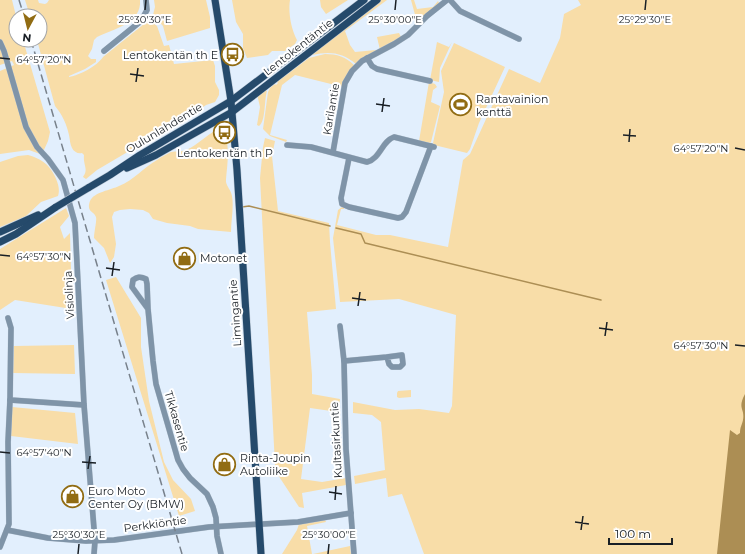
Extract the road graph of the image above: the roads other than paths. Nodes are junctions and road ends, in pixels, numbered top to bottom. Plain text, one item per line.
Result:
1 (146, 0) edge
2 (215, 0) edge
3 (364, 0) edge
4 (377, 0) edge
5 (449, 0) edge
6 (519, 39) dead end
7 (0, 42) edge
8 (104, 51) dead end
9 (367, 58) junction
10 (430, 81) dead end
11 (231, 101) junction
12 (232, 112) junction
13 (287, 145) dead end
14 (333, 152) junction
15 (349, 158) junction
16 (110, 175) junction
17 (56, 207) junction
18 (0, 232) edge
19 (0, 242) edge
20 (148, 309) junction
21 (8, 318) dead end
22 (340, 326) dead end
23 (387, 357) dead end
24 (344, 361) junction
25 (10, 400) junction
26 (84, 405) junction
27 (350, 512) junction
28 (259, 524) junction
29 (216, 526) junction
30 (7, 530) junction
31 (95, 541) junction
32 (0, 547) edge
33 (94, 554) edge
34 (221, 554) edge
35 (262, 554) edge
36 (354, 554) edge

1 - 8 street
2 - 11 main road, Limingantie
3 - 11 main road, Lentokentäntie
4 - 12 main road, Lentokentäntie
5 - 6 street
5 - 9 street, Karilantie
7 - 26 street, Visiolinja
9 - 10 street
9 - 14 street, Karilantie
11 - 12 main road, Limingantie
11 - 16 main road, Oulunlahdentie
12 - 16 main road, Oulunlahdentie
12 - 28 main road, Limingantie
13 - 14 street
14 - 15 street
15 - 15 street
16 - 17 main road, Oulunlahdentie, bridge
17 - 18 main road, Oulunlahdentie
17 - 19 main road, Oulunlahdentie
20 - 20 street, Tikkasentie
20 - 29 street, Tikkasentie
21 - 25 street
22 - 24 street, Kultasirkuntie
23 - 24 street
24 - 27 street, Kultasirkuntie
25 - 26 street
25 - 30 street
26 - 31 street, Visiolinja
27 - 28 street, Perkkiöntie
27 - 36 street, Kultasirkuntie
28 - 29 street, Perkkiöntie
28 - 35 main road, Limingantie
29 - 31 street, Perkkiöntie
29 - 34 street, Tikkasentie
30 - 31 street, Perkkiöntie
30 - 32 street
31 - 33 street, Visiolinja

